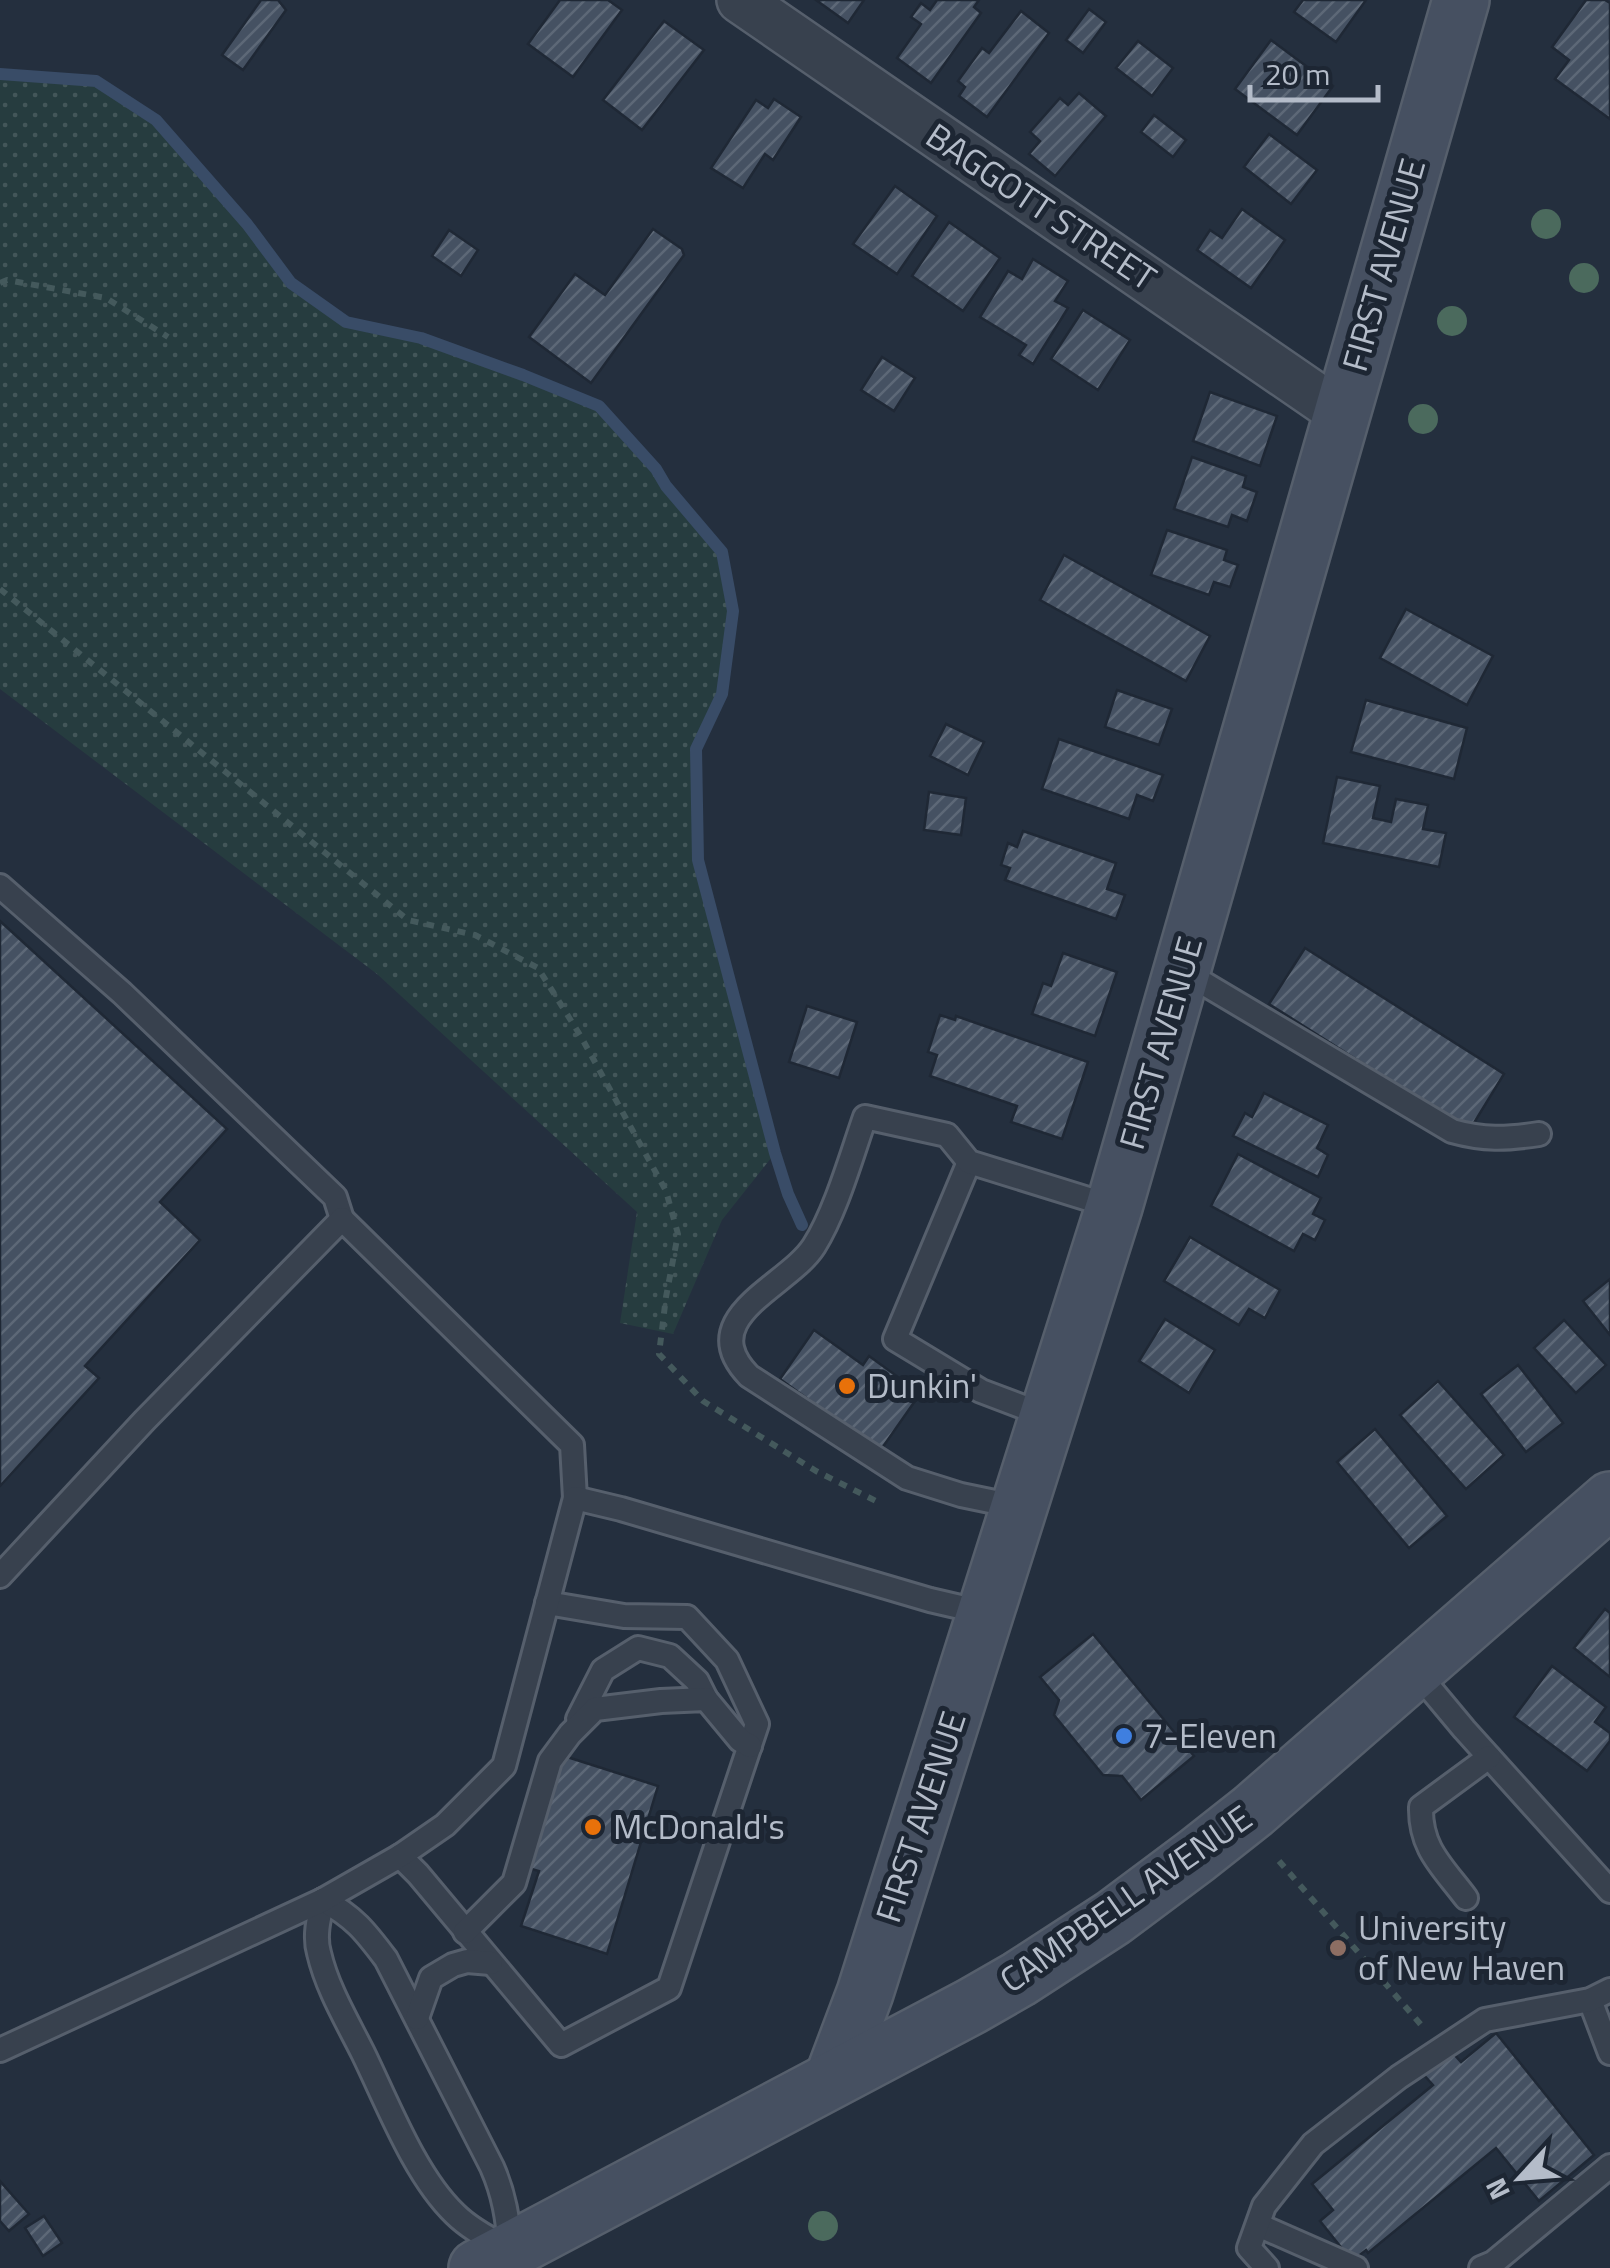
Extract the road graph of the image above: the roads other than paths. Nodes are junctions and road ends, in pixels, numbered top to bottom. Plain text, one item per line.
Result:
1 (740, 0) edge
2 (1460, 0) edge
3 (1342, 414) junction
4 (0, 886) edge
5 (1182, 970) junction
6 (1539, 1134) dead end
7 (969, 1162) junction
8 (1114, 1207) junction
9 (342, 1220) junction
10 (1047, 1416) junction
11 (575, 1498) junction
12 (1610, 1500) edge
13 (1018, 1507) junction
14 (0, 1576) edge
15 (547, 1603) junction
16 (986, 1613) junction
17 (1414, 1669) junction
18 (706, 1699) junction
19 (570, 1734) junction
20 (750, 1746) junction
21 (1489, 1757) junction
22 (400, 1856) junction
23 (1610, 1892) edge
24 (1466, 1898) dead end
25 (322, 1900) junction
26 (466, 1932) junction
27 (491, 1962) junction
28 (1600, 1995) edge
29 (416, 2018) junction
30 (0, 2050) edge
31 (1610, 2052) edge
32 (833, 2078) junction
33 (1610, 2166) edge
34 (1258, 2225) junction
35 (503, 2262) edge
36 (1267, 2268) edge
37 (1356, 2268) edge
38 (1481, 2268) edge

1 - 3 street, BAGGOTT STREET
2 - 3 main road, FIRST AVENUE
3 - 5 main road, FIRST AVENUE
4 - 9 lane
5 - 6 lane
5 - 8 main road, FIRST AVENUE
7 - 8 lane
7 - 10 lane
7 - 13 lane
8 - 10 main road, FIRST AVENUE
9 - 11 lane
9 - 14 lane
10 - 13 main road, FIRST AVENUE
11 - 15 lane
11 - 16 lane
12 - 17 main road, CAMPBELL AVENUE
13 - 16 main road, FIRST AVENUE
15 - 20 lane
15 - 22 lane
16 - 32 main road, FIRST AVENUE
17 - 21 lane
17 - 32 main road, CAMPBELL AVENUE
18 - 19 lane
18 - 19 lane
18 - 20 lane
19 - 26 lane
20 - 27 lane
21 - 23 lane
21 - 24 lane
22 - 25 lane
22 - 26 lane
25 - 29 lane
25 - 30 lane
25 - 35 lane
26 - 27 lane
27 - 29 lane
28 - 31 lane
28 - 34 lane
29 - 35 lane
32 - 35 main road, CAMPBELL AVENUE
33 - 38 lane
34 - 36 lane
34 - 37 lane

